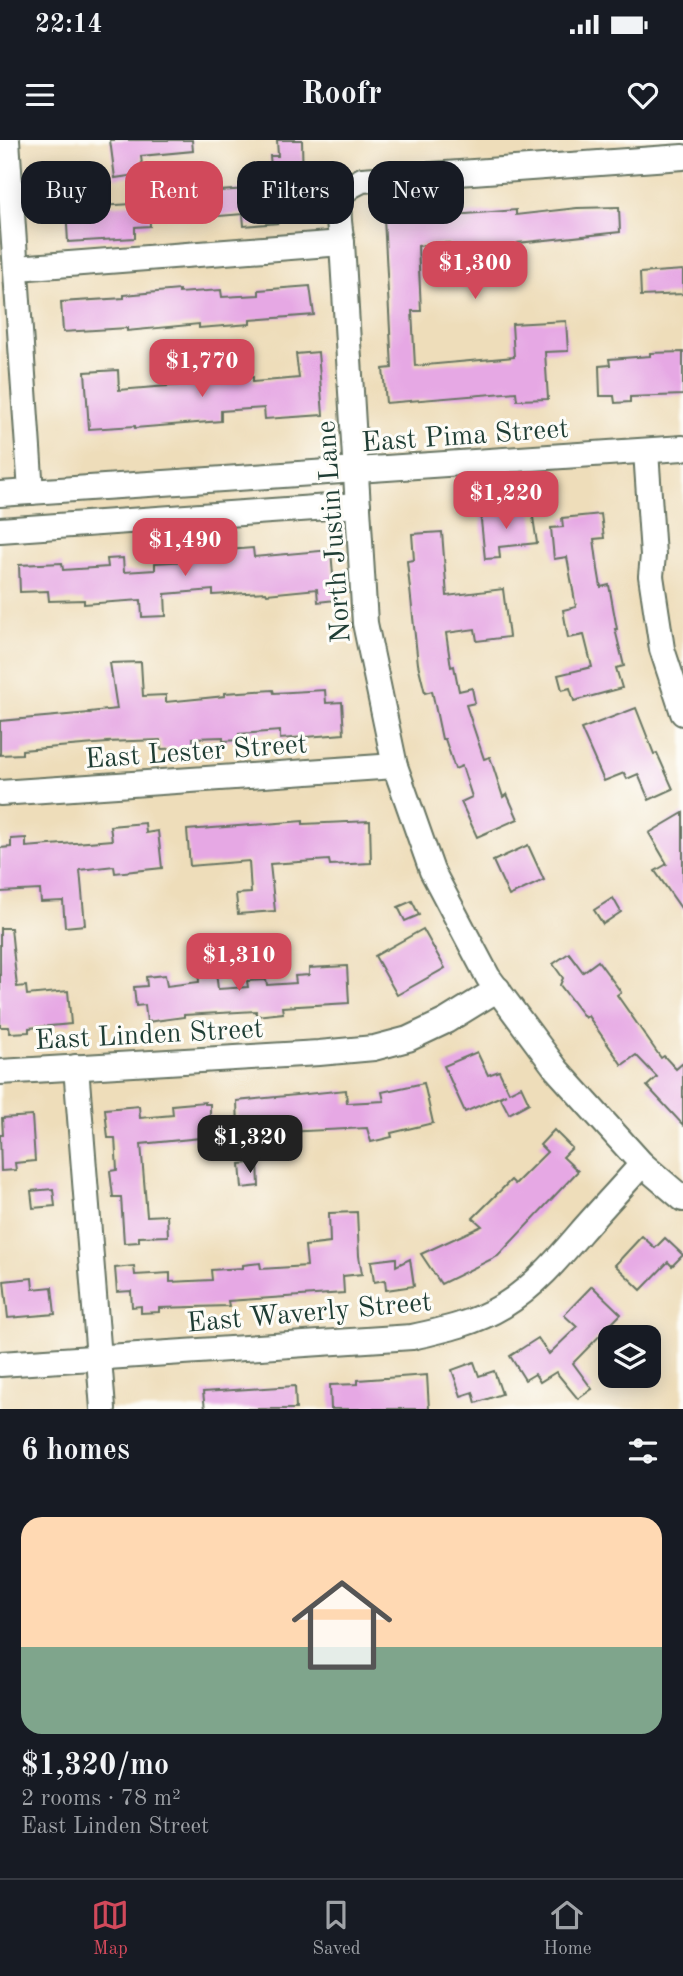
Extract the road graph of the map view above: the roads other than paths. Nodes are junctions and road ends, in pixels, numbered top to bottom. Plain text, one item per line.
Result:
1 (7, 140) edge
2 (683, 157) edge
3 (342, 243) junction
4 (17, 268) junction
5 (683, 448) edge
6 (638, 451) junction
7 (356, 472) junction
8 (31, 492) junction
9 (0, 494) edge
10 (358, 505) junction
11 (0, 530) edge
12 (683, 713) edge
13 (395, 766) junction
14 (0, 793) edge
15 (498, 989) junction
16 (76, 1067) junction
17 (0, 1072) edge
18 (642, 1164) junction
19 (683, 1199) edge
20 (99, 1358) junction
21 (0, 1364) edge
22 (103, 1409) edge

1 - 4 street
2 - 3 street, North Justin Lane
3 - 4 street
3 - 7 street, North Justin Lane
4 - 8 street
5 - 6 street, East Pima Street
6 - 7 street, East Pima Street
6 - 12 street
7 - 8 street, East Pima Street
7 - 10 street, North Justin Lane
8 - 9 street, East Pima Street
10 - 11 street
10 - 13 street, North Justin Lane
13 - 14 street, East Lester Street
13 - 15 street, North Justin Lane
15 - 16 street, East Linden Street
15 - 18 street, North Justin Lane
16 - 17 street, East Linden Street
16 - 20 street
18 - 19 street, North Justin Lane
18 - 20 street, East Waverly Street
20 - 21 street, East Waverly Street
20 - 22 street

